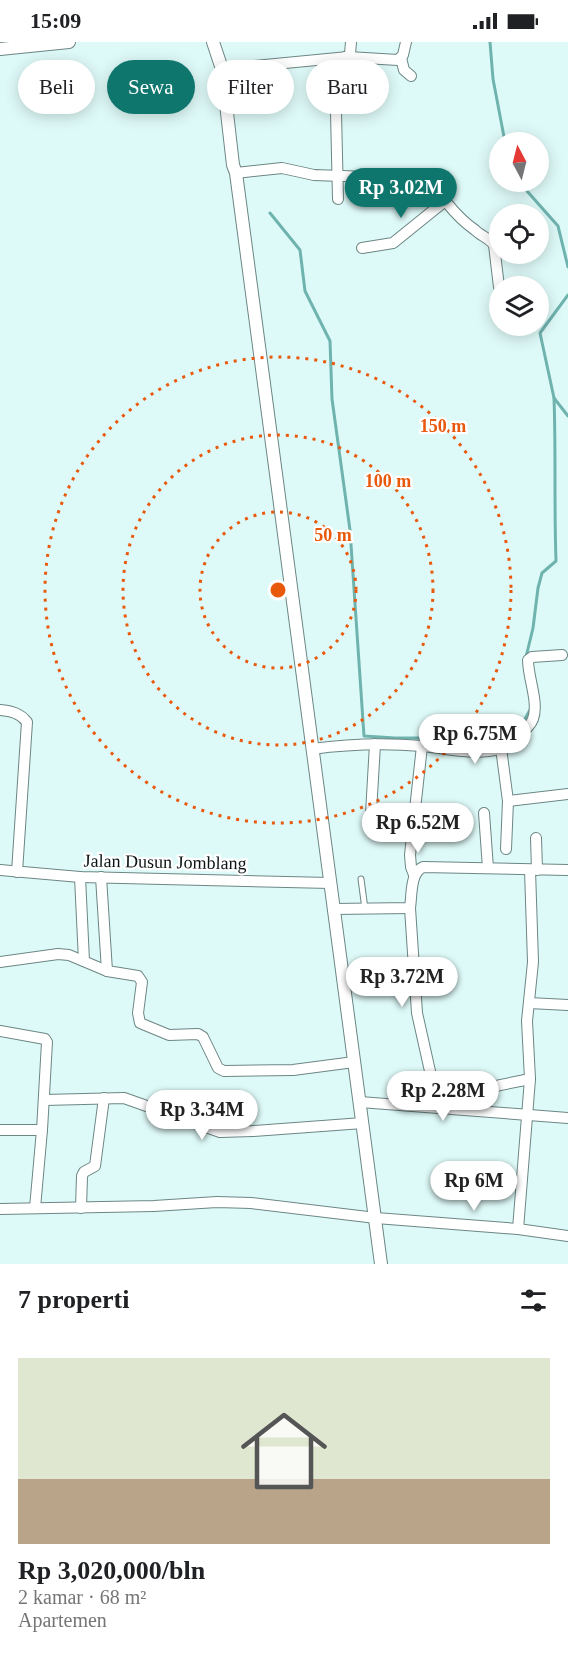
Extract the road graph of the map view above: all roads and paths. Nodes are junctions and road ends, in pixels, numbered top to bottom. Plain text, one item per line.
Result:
1 (69, 42) edge
2 (213, 42) edge
3 (351, 42) edge
4 (406, 42) edge
5 (0, 49) edge
6 (346, 57) junction
7 (401, 58) junction
8 (219, 60) edge
9 (294, 62) edge
10 (411, 76) dead end
11 (227, 114) edge
12 (236, 173) junction
13 (336, 175) junction
14 (338, 199) dead end
15 (445, 201) junction
16 (362, 248) dead end
17 (498, 276) edge
18 (562, 655) dead end
19 (0, 710) edge
20 (375, 744) junction
21 (422, 746) junction
22 (501, 748) junction
23 (312, 749) junction
24 (568, 794) edge
25 (508, 801) junction
26 (371, 813) dead end
27 (484, 813) dead end
28 (536, 838) dead end
29 (507, 849) dead end
30 (488, 868) junction
31 (0, 870) edge
32 (533, 870) junction
33 (568, 870) edge
34 (17, 872) junction
35 (414, 875) junction
36 (80, 877) junction
37 (101, 877) junction
38 (361, 879) dead end
39 (330, 883) junction
40 (410, 908) junction
41 (333, 909) junction
42 (365, 909) junction
43 (84, 961) junction
44 (0, 962) edge
45 (107, 971) junction
46 (530, 1003) junction
47 (568, 1005) edge
48 (0, 1031) edge
49 (354, 1062) junction
50 (530, 1079) junction
51 (104, 1098) junction
52 (44, 1100) junction
53 (360, 1102) junction
54 (435, 1102) junction
55 (527, 1115) junction
56 (568, 1118) edge
57 (363, 1123) junction
58 (0, 1130) edge
59 (42, 1130) junction
60 (35, 1208) junction
61 (81, 1208) junction
62 (0, 1209) edge
63 (376, 1218) junction
64 (518, 1229) junction
65 (568, 1236) edge
66 (381, 1264) edge

1 - 5 street
2 - 8 street
3 - 6 street
4 - 7 street
6 - 7 street
6 - 9 street
6 - 13 street
7 - 10 street
11 - 12 street
12 - 13 street
12 - 23 street
13 - 14 street
13 - 15 street
15 - 16 street
15 - 17 street
18 - 22 street
19 - 34 street
20 - 21 street
20 - 23 street
20 - 26 street
21 - 22 street
21 - 35 street
22 - 25 street
23 - 39 street
24 - 25 street
25 - 29 street
27 - 30 street
28 - 32 street
30 - 32 street
30 - 35 street
31 - 34 street, Jalan Dusun Jomblang
32 - 33 street
32 - 46 street
34 - 36 street, Jalan Dusun Jomblang
35 - 40 street
36 - 37 street, Jalan Dusun Jomblang
36 - 43 street
37 - 39 street, Jalan Dusun Jomblang
37 - 45 street
38 - 42 lane
39 - 41 street
40 - 42 street
40 - 54 street
41 - 42 street
41 - 49 street
43 - 44 street
43 - 45 street
45 - 49 street
46 - 47 street
46 - 50 street
48 - 52 street
49 - 53 street
50 - 54 street
50 - 55 street
51 - 52 street
51 - 57 street
51 - 61 street
52 - 59 street
53 - 54 street
53 - 57 street
54 - 55 street
55 - 56 street
55 - 64 street
57 - 63 street
58 - 59 street
59 - 60 street
60 - 61 street
60 - 62 street
61 - 63 street
63 - 64 street
63 - 66 street
64 - 65 street

